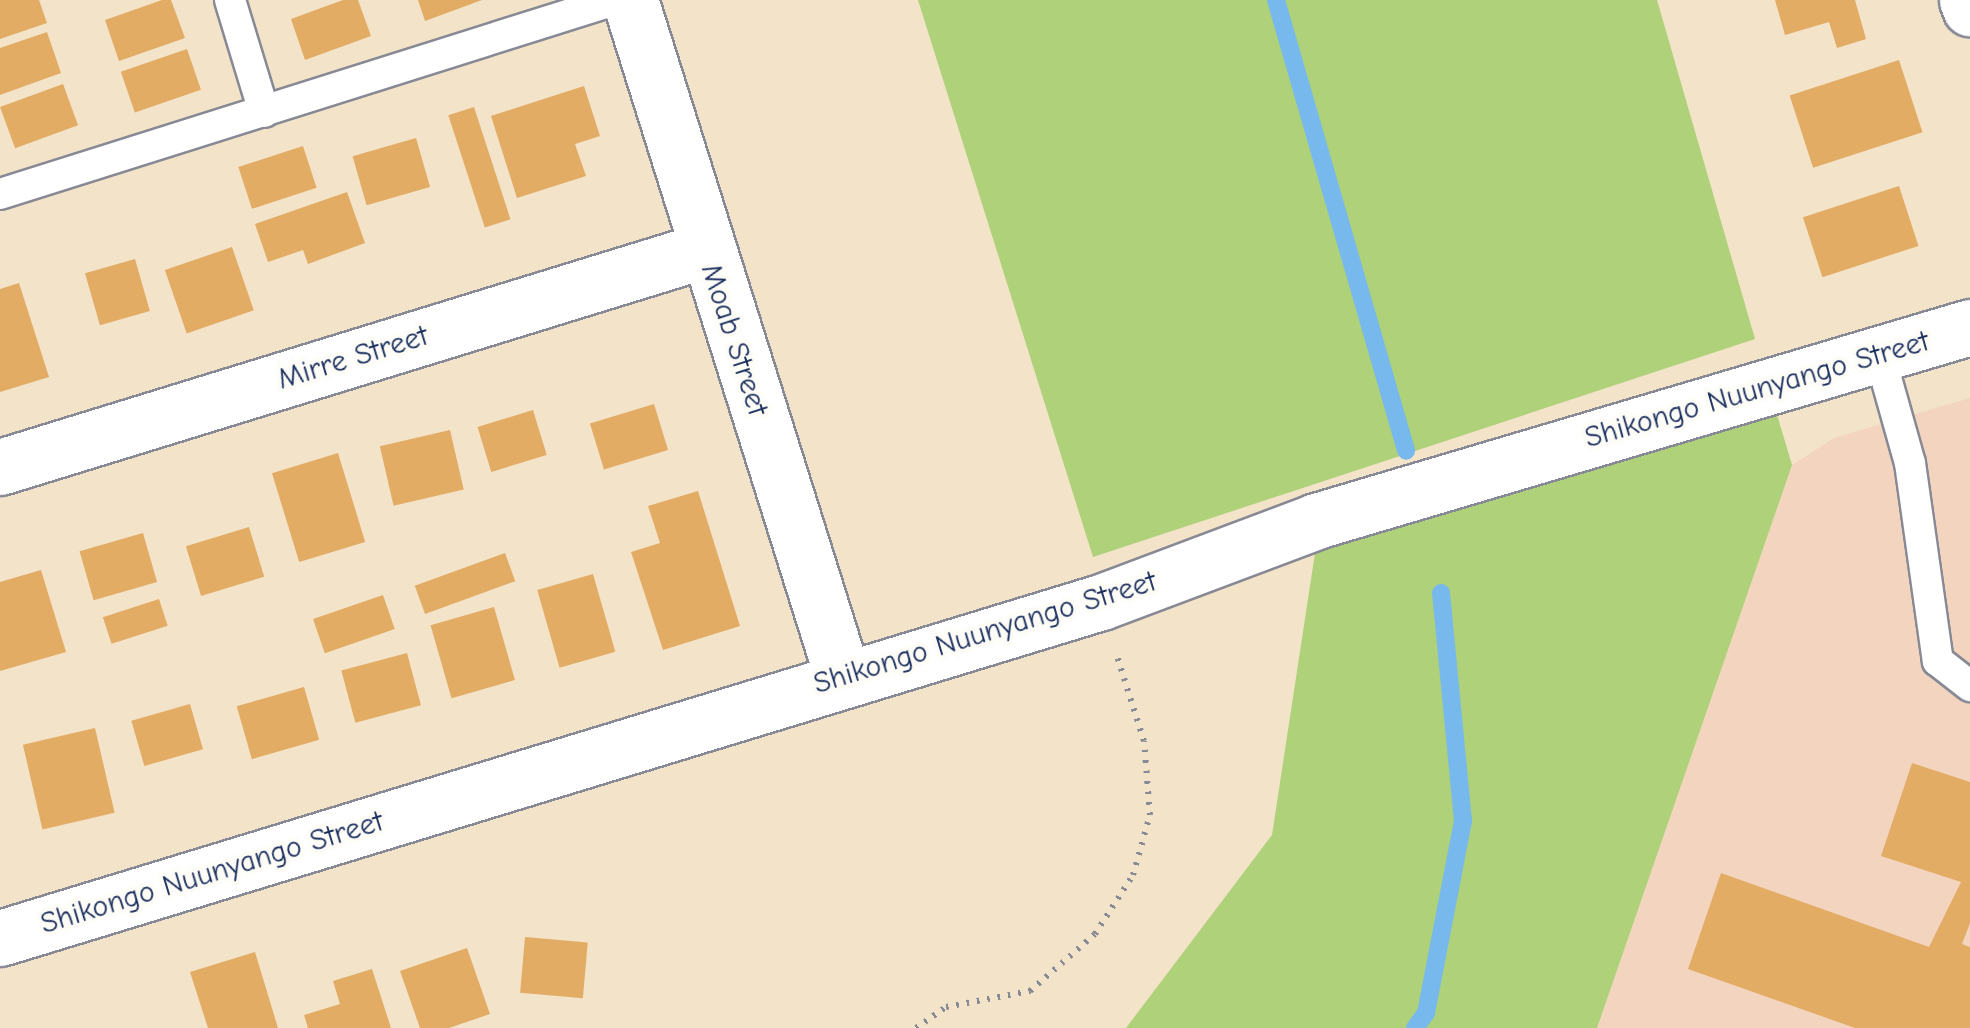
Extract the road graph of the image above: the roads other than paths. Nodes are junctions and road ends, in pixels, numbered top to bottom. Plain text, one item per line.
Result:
1 (230, 0) edge
2 (615, 0) edge
3 (630, 0) edge
4 (1967, 0) edge
5 (1970, 8) edge
6 (264, 112) junction
7 (0, 194) edge
8 (705, 250) junction
9 (1970, 327) edge
10 (1879, 353) junction
11 (0, 467) edge
12 (843, 678) junction
13 (1970, 686) edge
14 (0, 938) edge

1 - 6 lane
2 - 6 lane
3 - 8 street, Moab Street
4 - 5 street
6 - 7 lane
8 - 11 street, Mirre Street
8 - 12 street, Moab Street
9 - 10 street, Shikongo Nuunyango Street
10 - 12 street, Shikongo Nuunyango Street
10 - 13 lane
12 - 14 street, Shikongo Nuunyango Street

